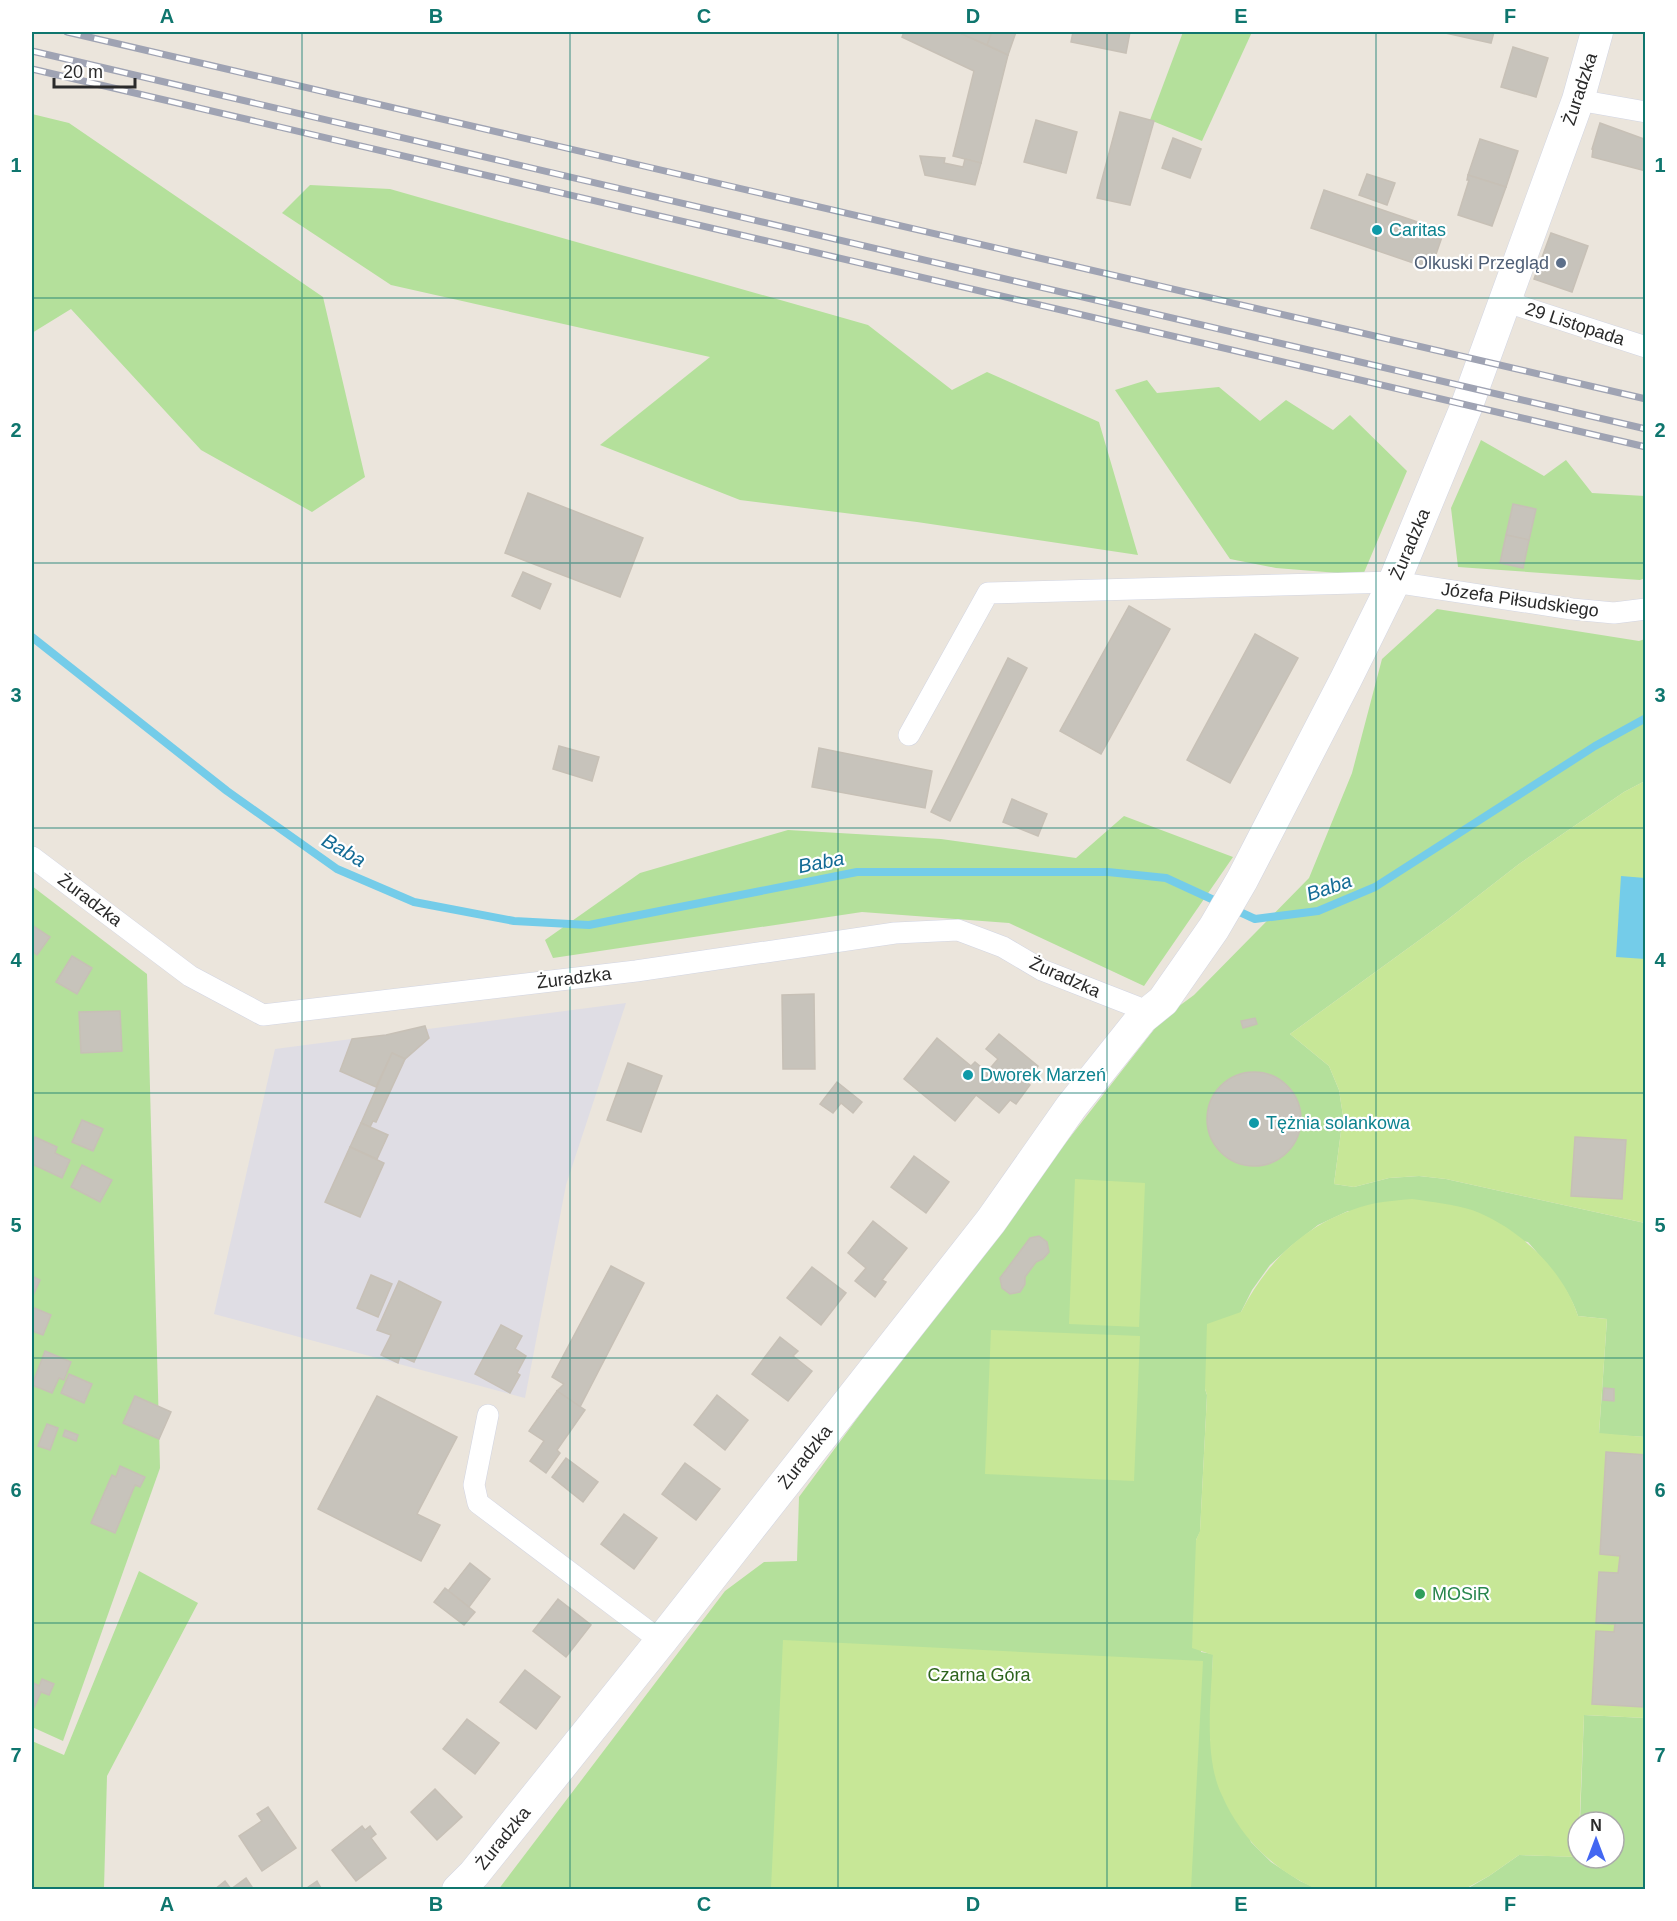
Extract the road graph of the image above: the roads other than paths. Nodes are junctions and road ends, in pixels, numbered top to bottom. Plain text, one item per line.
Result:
1 (1597, 32) edge
2 (1578, 100) junction
3 (1646, 112) edge
4 (1504, 301) junction
5 (1646, 346) edge
6 (1394, 582) junction
7 (1646, 609) edge
8 (909, 735) dead end
9 (32, 857) edge
10 (1142, 1018) junction
11 (488, 1415) dead end
12 (661, 1641) junction
13 (458, 1890) edge

1 - 2 street, Żuradzka
2 - 3 street
2 - 4 street, Żuradzka
4 - 5 street, 29 Listopada
4 - 6 street, Żuradzka
6 - 7 street, Józefa Piłsudskiego
6 - 8 street, Józefa Piłsudskiego
6 - 10 street, Żuradzka
9 - 10 street, Żuradzka
10 - 12 street, Żuradzka
11 - 12 street
12 - 13 street, Żuradzka

